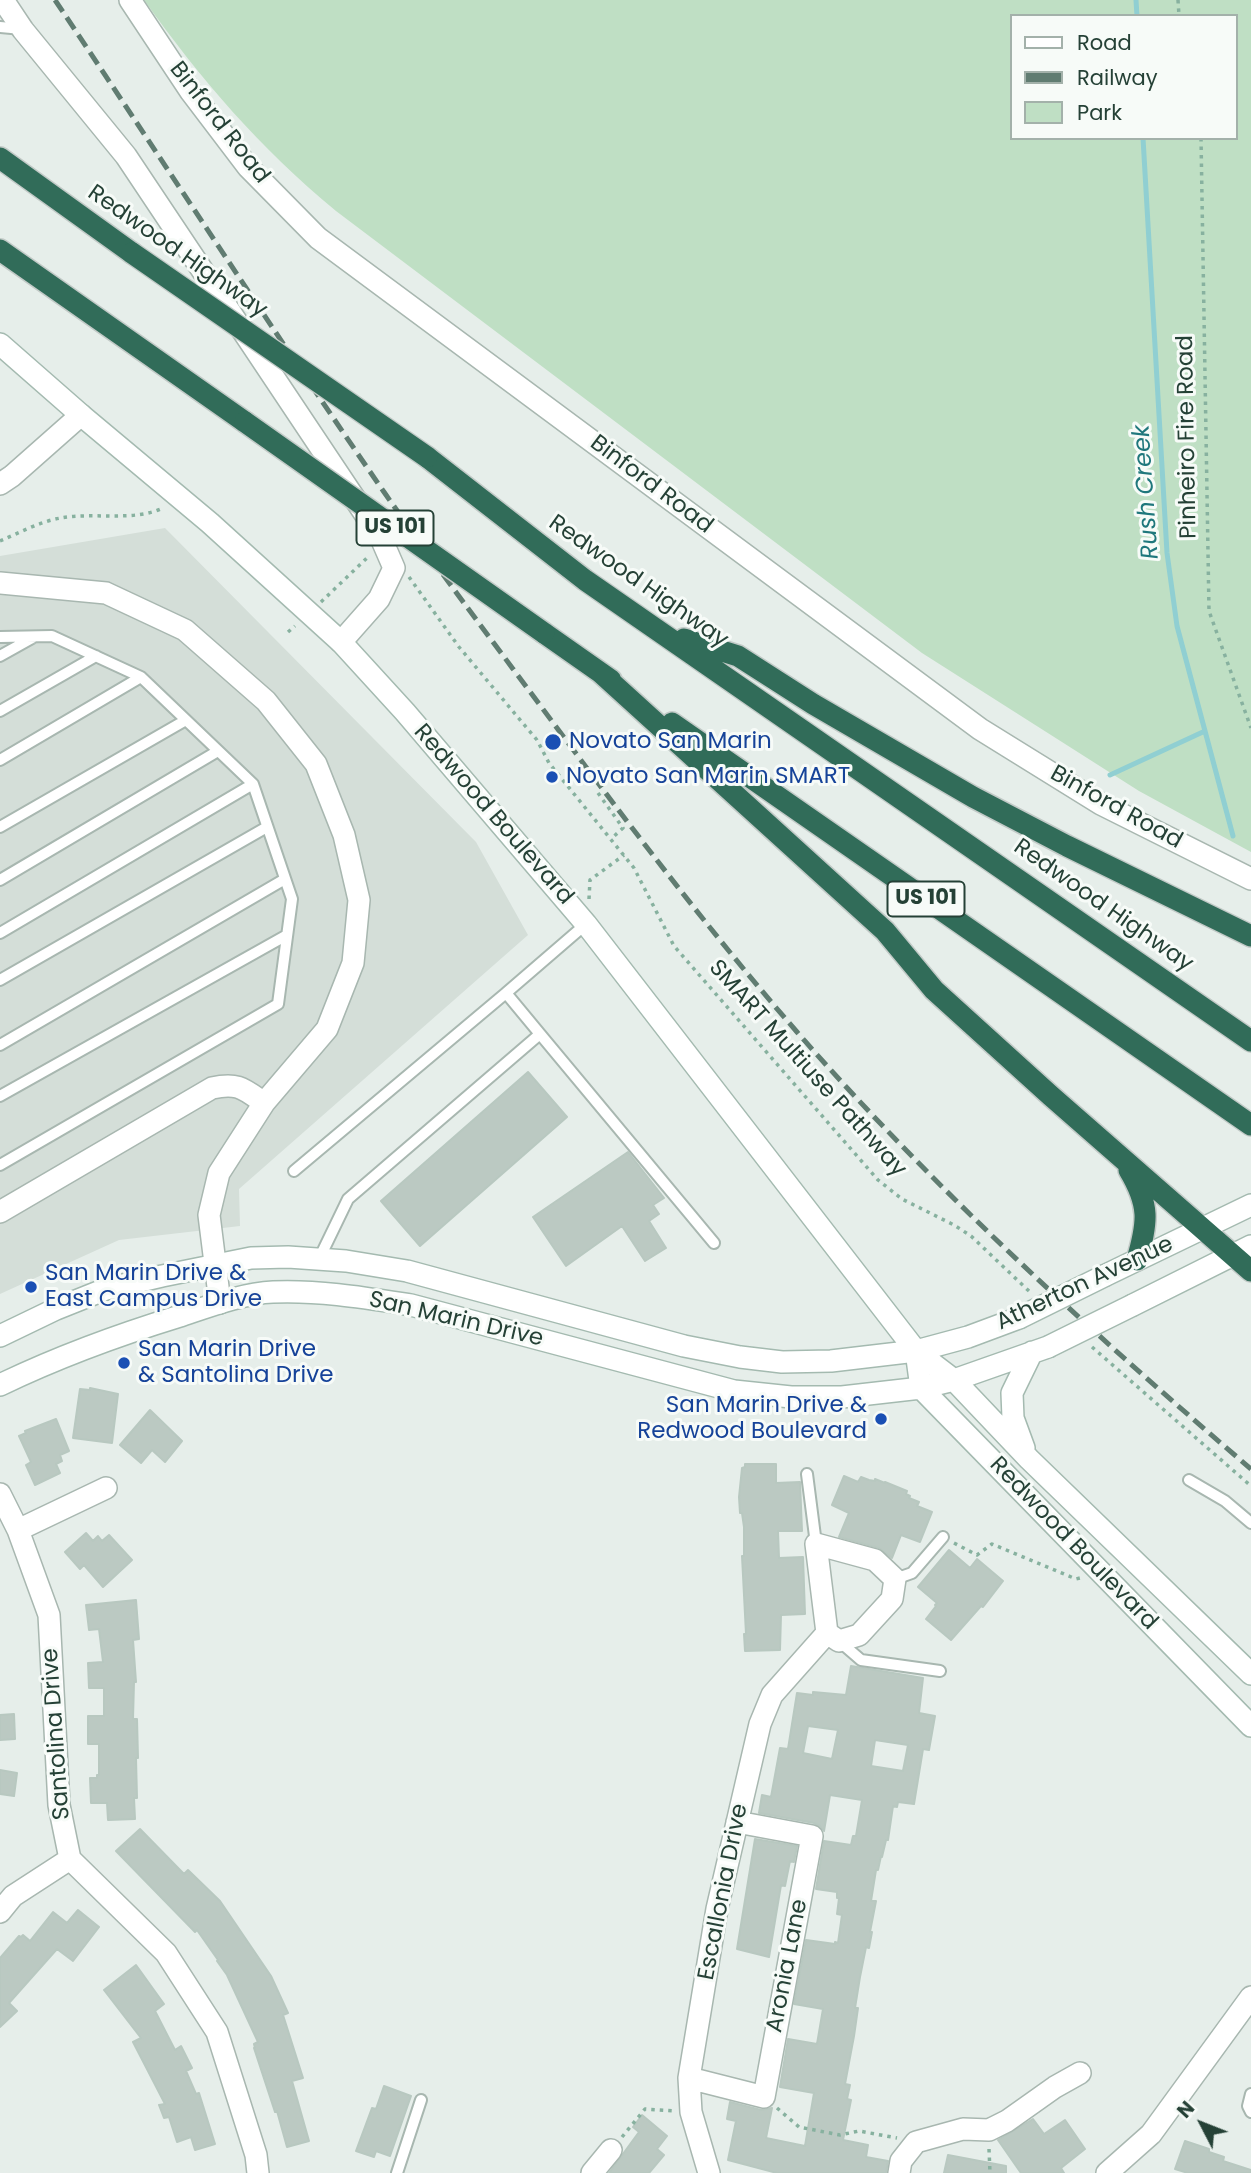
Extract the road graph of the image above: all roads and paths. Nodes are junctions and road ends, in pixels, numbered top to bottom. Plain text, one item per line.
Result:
1 (3, 0) edge
2 (130, 0) edge
3 (0, 27) edge
4 (23, 30) junction
5 (1201, 140) edge
6 (0, 158) edge
7 (0, 250) edge
8 (0, 344) edge
9 (81, 415) junction
10 (0, 484) edge
11 (181, 499) junction
12 (0, 541) edge
13 (391, 560) junction
14 (0, 583) edge
15 (422, 596) dead end
16 (309, 613) junction
17 (288, 632) dead end
18 (662, 632) junction
19 (35, 636) junction
20 (0, 637) edge
21 (341, 642) junction
22 (0, 656) edge
23 (96, 656) junction
24 (601, 673) junction
25 (141, 677) junction
26 (0, 711) edge
27 (186, 720) junction
28 (1251, 728) edge
29 (218, 751) junction
30 (0, 760) edge
31 (253, 784) junction
32 (598, 793) dead end
33 (0, 827) edge
34 (267, 827) junction
35 (611, 839) junction
36 (624, 855) junction
37 (285, 879) junction
38 (1251, 879) edge
39 (0, 880) edge
40 (580, 917) junction
41 (0, 933) edge
42 (287, 934) junction
43 (1251, 936) edge
44 (0, 980) edge
45 (506, 993) junction
46 (540, 1034) junction
47 (1251, 1041) edge
48 (0, 1045) edge
49 (0, 1096) edge
50 (264, 1103) junction
51 (1251, 1125) edge
52 (1123, 1160) junction
53 (0, 1165) edge
54 (294, 1171) dead end
55 (1251, 1205) edge
56 (0, 1212) edge
57 (1203, 1228) junction
58 (714, 1244) dead end
59 (1241, 1251) edge
60 (319, 1259) junction
61 (1137, 1260) junction
62 (214, 1266) junction
63 (1251, 1271) edge
64 (1037, 1299) dead end
65 (220, 1303) junction
66 (0, 1336) edge
67 (1090, 1345) dead end
68 (1040, 1350) junction
69 (916, 1351) junction
70 (954, 1380) junction
71 (0, 1385) edge
72 (921, 1388) junction
73 (1029, 1459) junction
74 (807, 1474) dead end
75 (1189, 1480) dead end
76 (1251, 1486) edge
77 (106, 1488) dead end
78 (0, 1494) edge
79 (1251, 1523) edge
80 (18, 1530) junction
81 (943, 1537) joint
82 (816, 1544) junction
83 (1103, 1575) junction
84 (895, 1578) junction
85 (833, 1637) junction
86 (940, 1671) dead end
87 (1251, 1674) edge
88 (1251, 1726) edge
89 (737, 1822) junction
90 (70, 1859) junction
91 (0, 1912) edge
92 (1251, 1997) edge
93 (1080, 2073) dead end
94 (690, 2078) junction
95 (1251, 2094) edge
96 (764, 2097) junction
97 (421, 2100) dead end
98 (691, 2112) junction
99 (1251, 2112) edge
100 (989, 2130) junction
101 (916, 2142) junction
102 (611, 2150) joint
103 (1116, 2171) edge
104 (258, 2173) edge
105 (397, 2173) edge
106 (592, 2173) edge
107 (709, 2173) edge
108 (899, 2173) edge
109 (990, 2173) edge

1 - 4 street
2 - 38 street, Binford Road
3 - 4 lane
4 - 13 street
5 - 28 path, Pinheiro Fire Road
6 - 18 highway, Redwood Highway / US 101, bridge
7 - 24 highway, US 101, bridge
8 - 9 street, Redwood Boulevard
9 - 10 street
9 - 11 street, Redwood Boulevard
11 - 12 path
11 - 16 street, Redwood Boulevard
13 - 16 path
13 - 21 street
14 - 50 street
15 - 35 path, SMART Multiuse Pathway
16 - 17 path
16 - 21 street, Redwood Boulevard
18 - 43 highway
18 - 47 highway, Redwood Highway / US 101
19 - 20 lane
19 - 22 lane
19 - 23 lane
21 - 40 street, Redwood Boulevard
23 - 25 lane
23 - 26 lane
24 - 51 highway, US 101
24 - 52 highway
25 - 27 lane
25 - 30 lane
27 - 29 lane
27 - 33 lane
29 - 31 lane
29 - 39 lane
31 - 34 lane
31 - 41 lane
32 - 35 path
34 - 37 lane
34 - 44 lane
35 - 36 path, SMART Multiuse Pathway
36 - 40 path
36 - 64 path, SMART Multiuse Pathway
37 - 42 lane
37 - 48 lane
40 - 45 lane
40 - 69 street, Redwood Boulevard
42 - 49 lane
42 - 53 lane
45 - 46 lane
45 - 54 lane
46 - 58 lane
46 - 60 lane
50 - 56 street
50 - 62 street
52 - 57 highway
52 - 61 highway
55 - 57 street, Atherton Avenue
57 - 59 highway
57 - 61 street, Atherton Avenue
59 - 63 highway
59 - 68 street, Atherton Avenue, bridge
60 - 62 street, San Marin Drive
60 - 69 street, San Marin Drive
61 - 69 street, Atherton Avenue, bridge
62 - 65 street
62 - 66 street, San Marin Drive
65 - 71 street, San Marin Drive
65 - 72 street, San Marin Drive
67 - 76 path
68 - 70 street, Atherton Avenue
68 - 73 street
69 - 70 street, Redwood Boulevard
69 - 72 street
70 - 72 street, Atherton Avenue
70 - 73 street, Redwood Boulevard
72 - 83 street, Redwood Boulevard
73 - 87 street, Redwood Boulevard
74 - 82 lane
75 - 79 lane
77 - 80 street
78 - 80 street, Santolina Drive
80 - 90 street, Santolina Drive
81 - 83 path
81 - 84 lane
82 - 84 street
82 - 85 street
83 - 88 street, Redwood Boulevard
84 - 85 street, Escallonia Drive
85 - 86 lane
85 - 89 street, Escallonia Drive
89 - 94 street, Escallonia Drive
89 - 96 street, Aronia Lane
90 - 91 street
90 - 104 street
92 - 103 street
93 - 100 street
94 - 96 street
94 - 98 street, Escallonia Drive
95 - 99 lane
96 - 101 path
97 - 105 lane
98 - 102 path
98 - 107 street, Escallonia Drive
100 - 101 street
100 - 109 path
101 - 108 street
102 - 106 street

